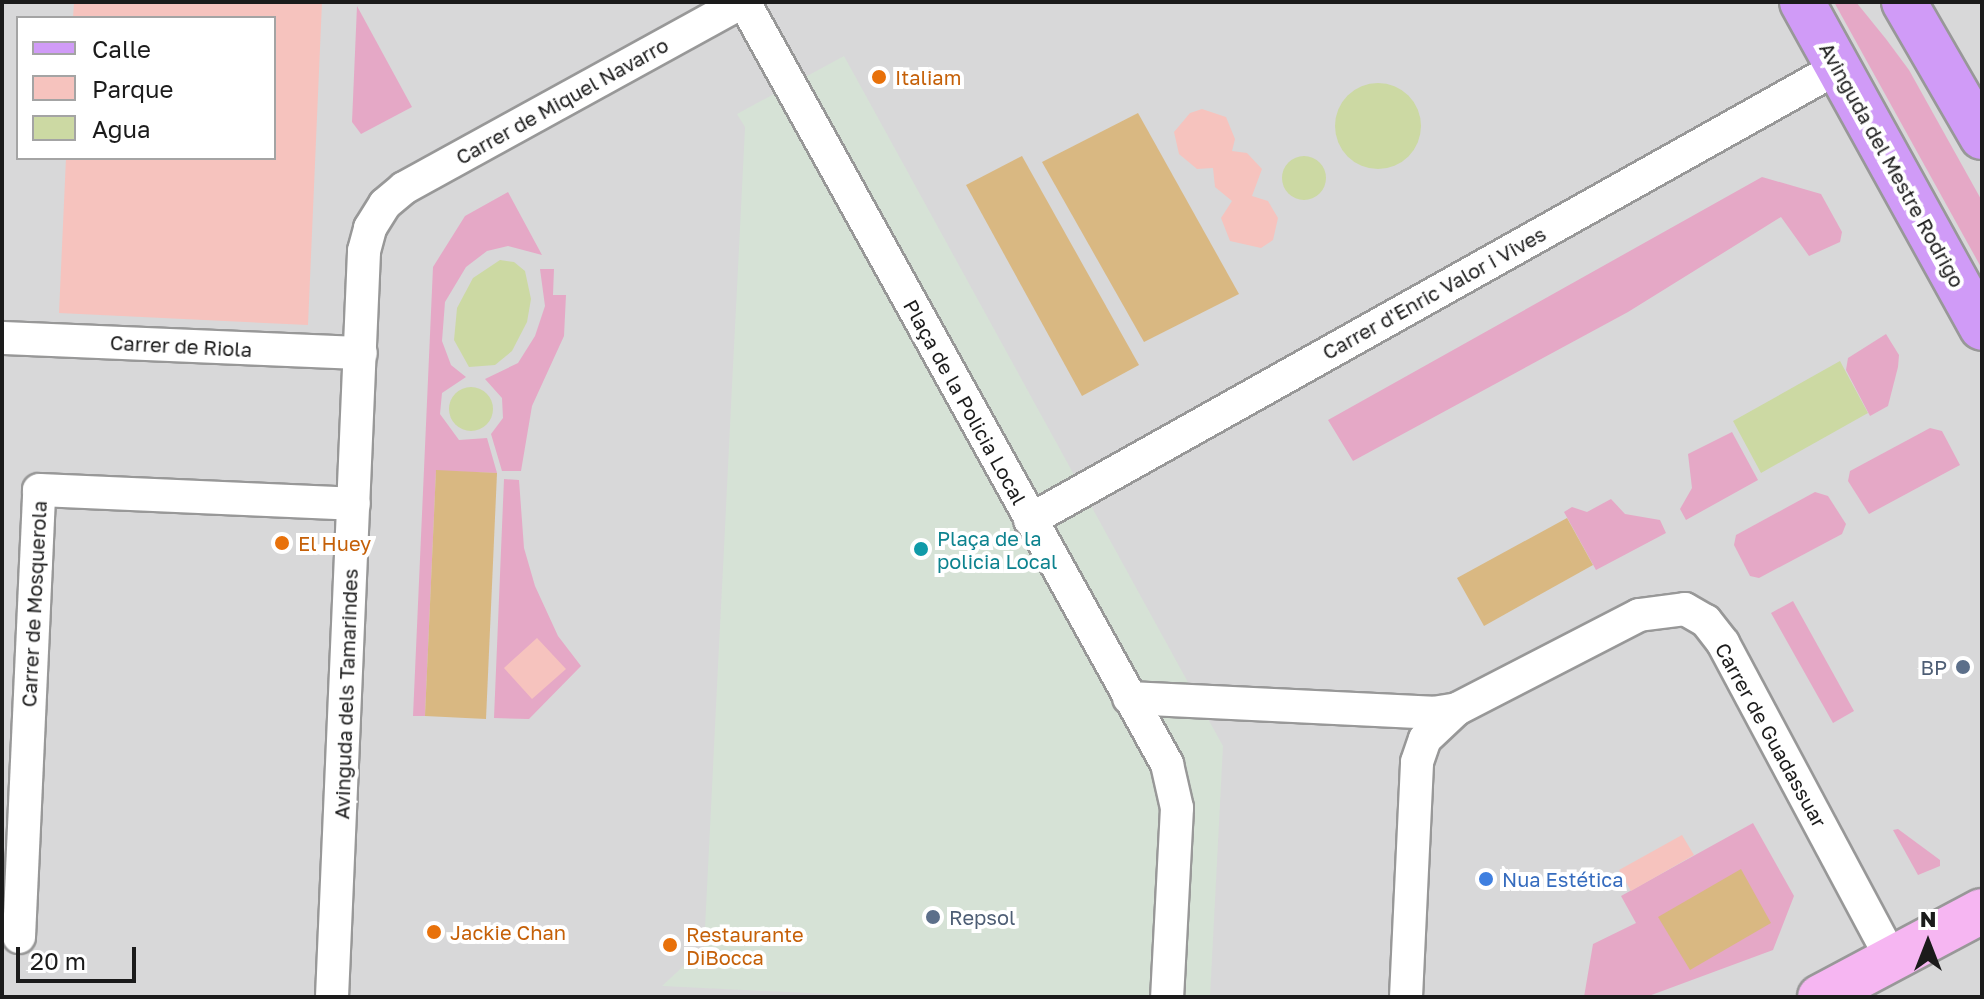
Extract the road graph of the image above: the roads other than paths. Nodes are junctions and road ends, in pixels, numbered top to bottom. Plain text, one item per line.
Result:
1 (743, 2) edge
2 (1802, 2) edge
3 (1904, 2) edge
4 (1839, 67) junction
5 (1982, 137) edge
6 (385, 204) joint
7 (1982, 328) edge
8 (2, 338) edge
9 (361, 353) junction
10 (354, 504) junction
11 (1030, 520) junction
12 (1129, 698) junction
13 (1457, 709) junction
14 (1982, 911) edge
15 (19, 937) dead end
16 (1892, 960) junction
17 (332, 997) edge
18 (1167, 997) edge
19 (1406, 997) edge
20 (1820, 997) edge

1 - 6 street, Carrer de Miquel Navarro
1 - 11 street, Plaça de la Policia Local
2 - 4 main road, Avinguda del Mestre Rodrigo
3 - 5 main road
4 - 7 main road, Avinguda del Mestre Rodrigo
4 - 11 street, Carrer d'Enric Valor i Vives
6 - 9 street, Avinguda dels Tamarindes
8 - 9 street, Carrer de Riola
9 - 10 street, Avinguda dels Tamarindes
10 - 15 street, Carrer de Mosquerola
10 - 17 street, Avinguda dels Tamarindes
11 - 12 street, Plaça de la Policia Local
12 - 13 street, Carrer de Guadassuar
12 - 18 street, Plaça de la Policia Local
13 - 16 street, Carrer de Guadassuar
13 - 19 street
14 - 16 street
16 - 20 street

